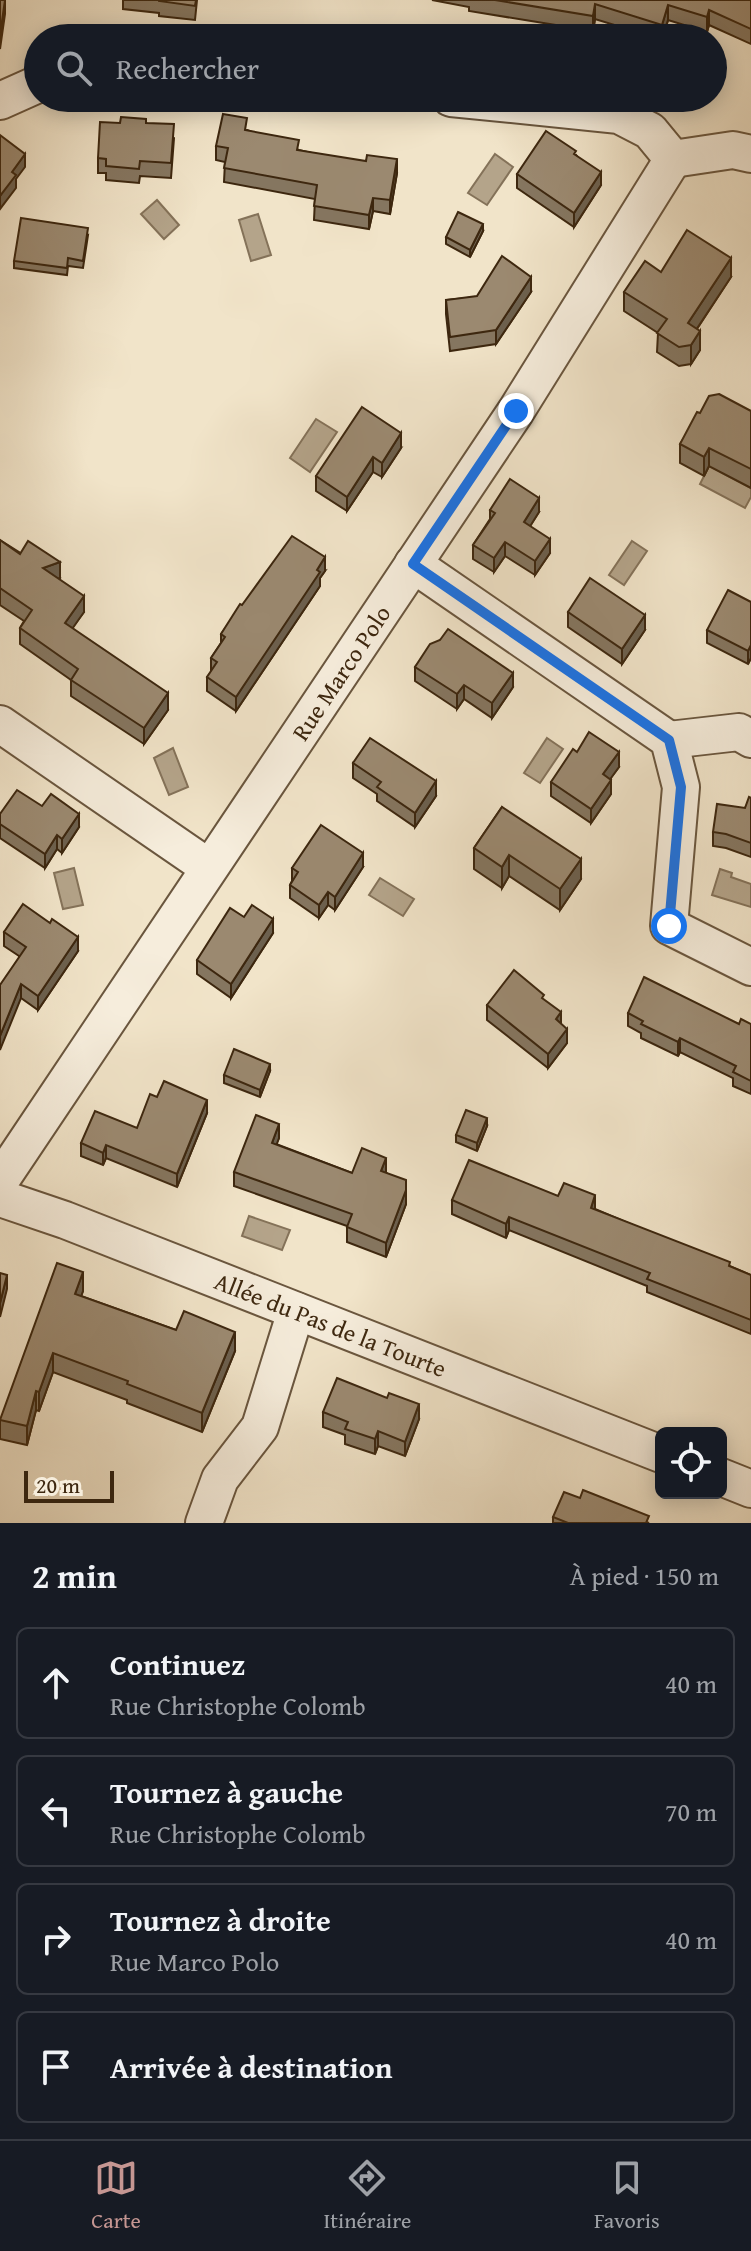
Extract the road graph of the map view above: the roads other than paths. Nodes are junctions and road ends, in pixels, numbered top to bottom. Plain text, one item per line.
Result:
1 (24, 90) edge
2 (0, 101) edge
3 (589, 112) edge
4 (751, 154) edge
5 (673, 159) junction
6 (413, 564) junction
7 (0, 724) edge
8 (751, 739) edge
9 (669, 740) junction
10 (208, 867) junction
11 (751, 967) edge
12 (0, 1181) edge
13 (0, 1198) edge
14 (296, 1311) junction
15 (655, 1452) edge
16 (727, 1479) edge
17 (751, 1489) edge
18 (204, 1523) edge

1 - 2 street
3 - 5 street
4 - 5 street
5 - 6 street, Rue Marco Polo
6 - 9 street
6 - 10 street, Rue Marco Polo
7 - 10 street
8 - 9 street
9 - 11 street
10 - 12 street, Rue Marco Polo
13 - 14 street, Allée du Pas de la Tourte
14 - 15 street, Allée du Pas de la Tourte
14 - 18 street
16 - 17 street

